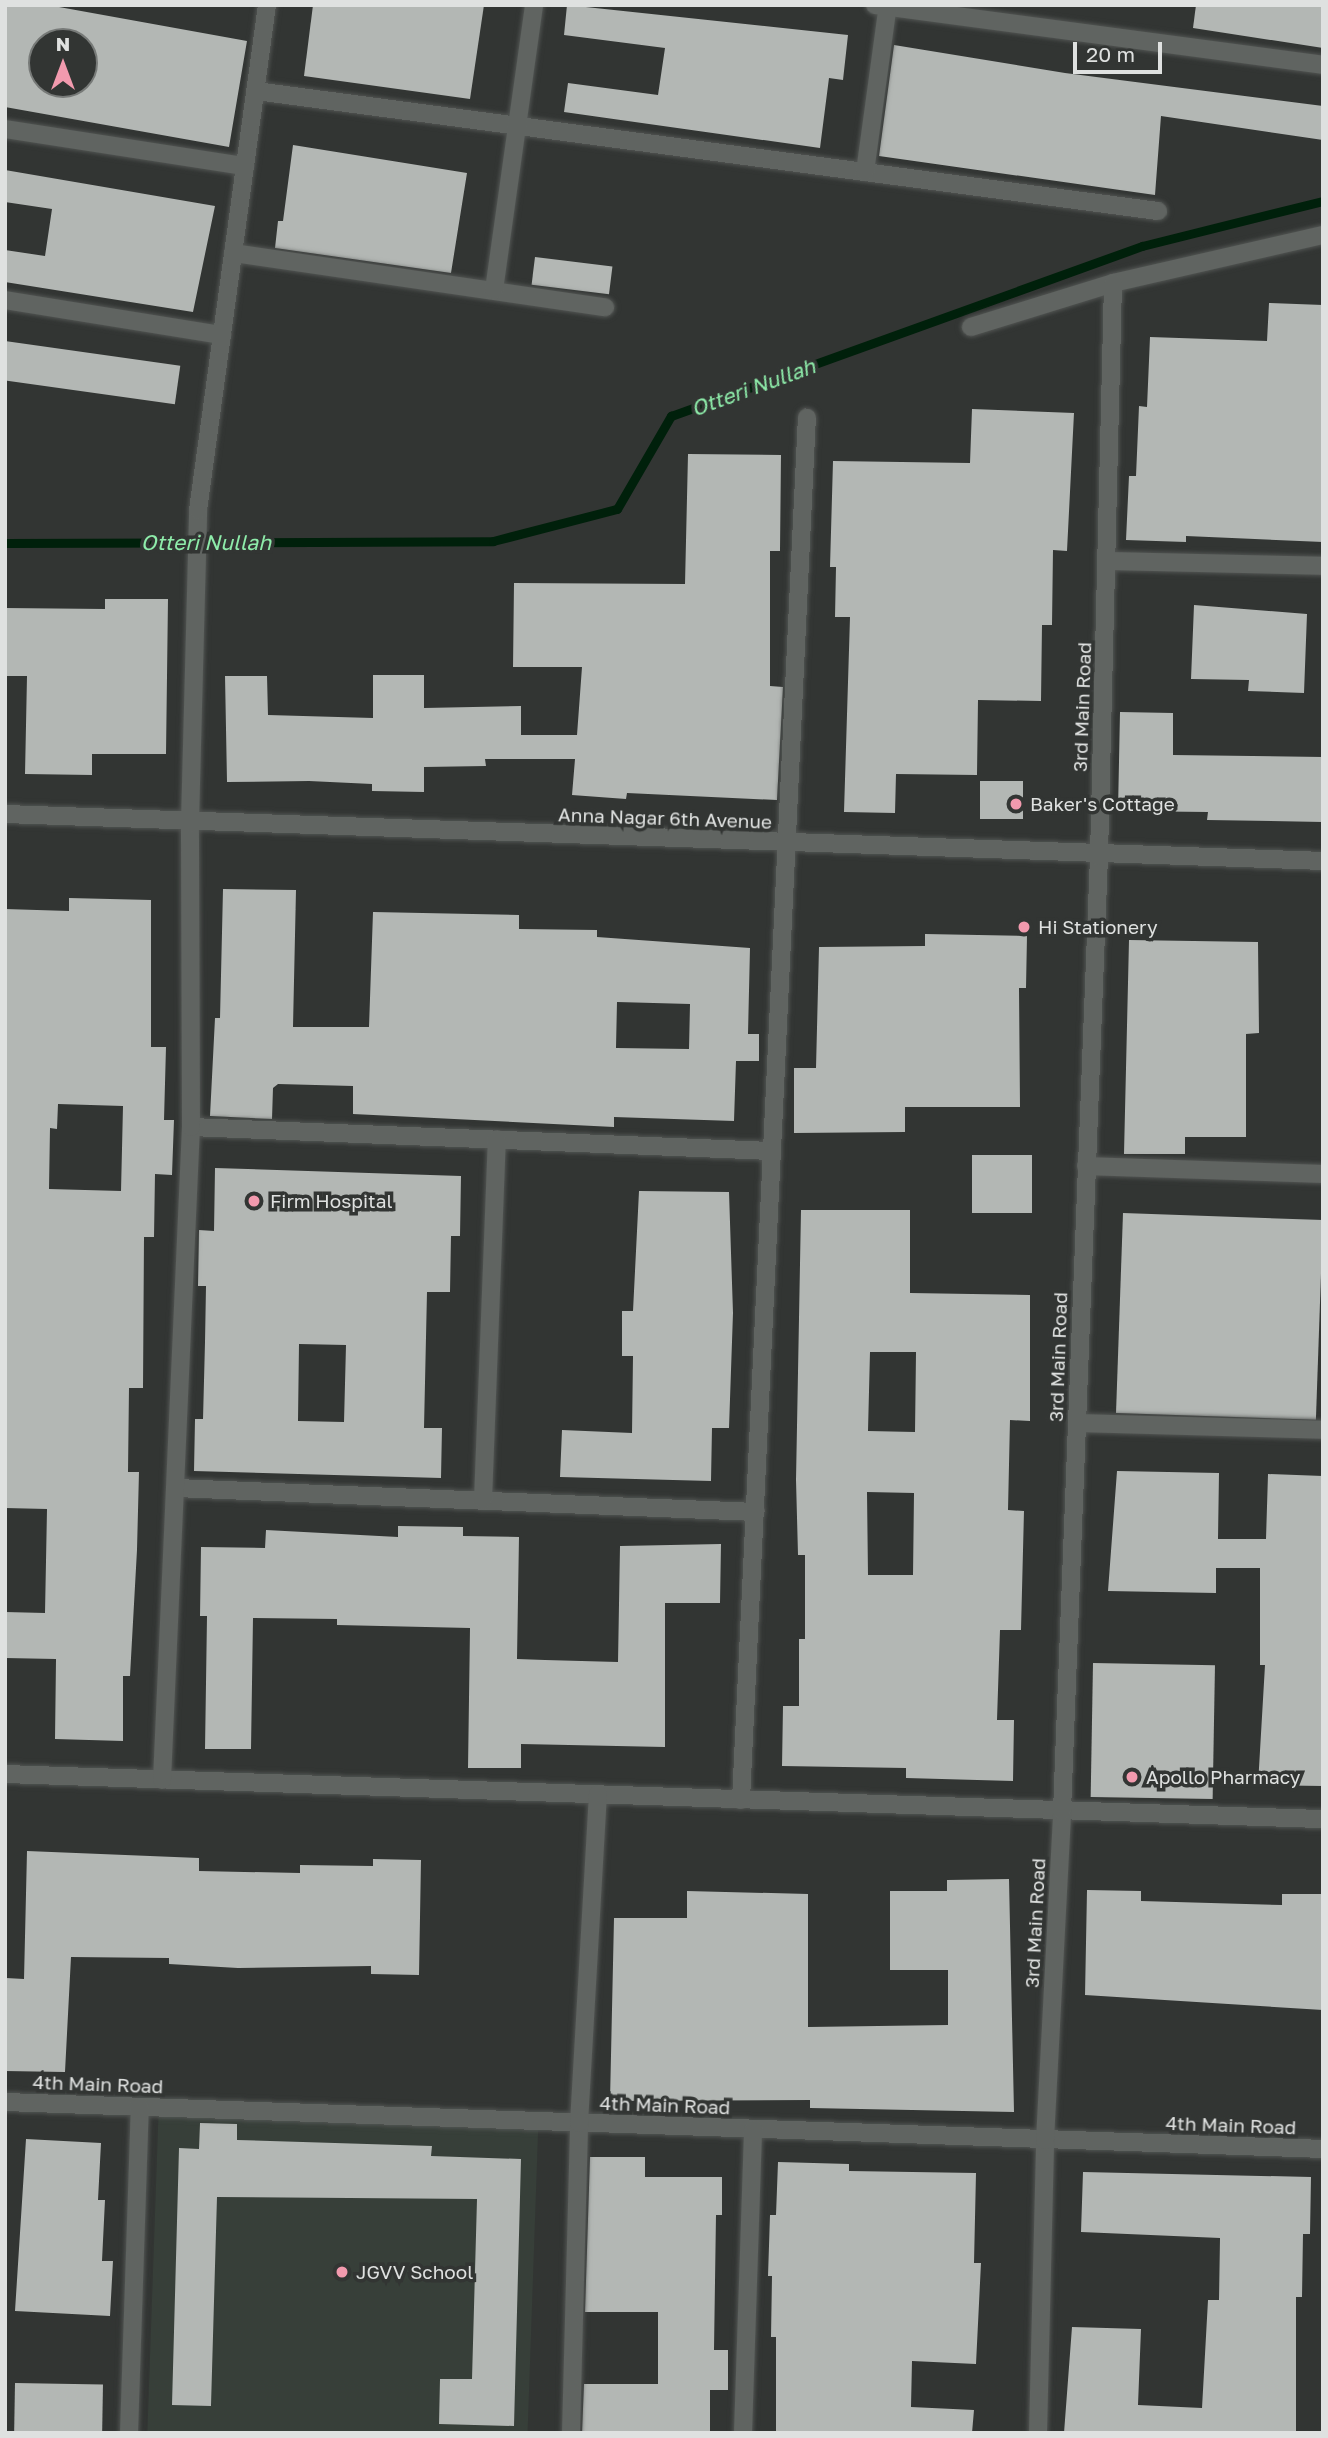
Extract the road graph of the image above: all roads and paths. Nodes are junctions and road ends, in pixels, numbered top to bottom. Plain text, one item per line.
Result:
1 (267, 5) edge
2 (534, 5) edge
3 (884, 6) edge
4 (1323, 65) edge
5 (256, 91) junction
6 (517, 125) junction
7 (5, 129) edge
8 (245, 166) junction
9 (865, 172) junction
10 (1158, 211) dead end
11 (1323, 235) edge
12 (233, 253) junction
13 (1113, 283) junction
14 (494, 290) junction
15 (5, 300) edge
16 (605, 307) dead end
17 (971, 327) dead end
18 (222, 335) junction
19 (807, 418) dead end
20 (1107, 561) junction
21 (1323, 566) edge
22 (5, 814) edge
23 (190, 822) junction
24 (786, 844) junction
25 (1099, 856) junction
26 (1323, 861) edge
27 (191, 1126) junction
28 (497, 1139) junction
29 (772, 1151) junction
30 (1086, 1166) junction
31 (1323, 1174) edge
32 (1077, 1423) junction
33 (1323, 1430) edge
34 (176, 1488) junction
35 (483, 1500) junction
36 (756, 1512) junction
37 (5, 1774) edge
38 (162, 1780) junction
39 (598, 1795) junction
40 (741, 1800) junction
41 (1062, 1811) junction
42 (1323, 1819) edge
43 (5, 2102) edge
44 (140, 2107) junction
45 (579, 2123) junction
46 (753, 2129) junction
47 (1045, 2140) junction
48 (1323, 2149) edge
49 (129, 2433) edge
50 (572, 2433) edge
51 (743, 2433) edge
52 (1038, 2433) edge

1 - 5 street
2 - 6 street
3 - 4 street
3 - 9 street
5 - 6 street
5 - 8 street
6 - 9 street
6 - 14 street
7 - 8 street
8 - 12 street
9 - 10 street
11 - 13 street
12 - 14 street
12 - 18 street
13 - 17 street
13 - 20 street, 3rd Main Road
14 - 16 street
15 - 18 street
18 - 23 street
19 - 24 street
20 - 21 street
20 - 25 street, 3rd Main Road
22 - 23 street, Anna Nagar 6th Avenue
23 - 24 street, Anna Nagar 6th Avenue
23 - 27 street
24 - 25 street, Anna Nagar 6th Avenue
24 - 29 street
25 - 26 street, Anna Nagar 6th Avenue
25 - 30 street, 3rd Main Road
27 - 28 street
27 - 34 street
28 - 29 street
28 - 35 street
29 - 36 street
30 - 31 street
30 - 32 street, 3rd Main Road
32 - 33 street
32 - 41 street, 3rd Main Road
34 - 35 street
34 - 38 street
35 - 36 street
36 - 40 street
37 - 38 street
38 - 39 street
39 - 40 street
39 - 45 street
40 - 41 street
41 - 42 street
41 - 47 street, 3rd Main Road
43 - 44 street, 4th Main Road
44 - 45 street, 4th Main Road
44 - 49 street
45 - 46 street, 4th Main Road
45 - 50 street
46 - 47 street, 4th Main Road
46 - 51 street
47 - 48 street, 4th Main Road
47 - 52 street, 3rd Main Road

